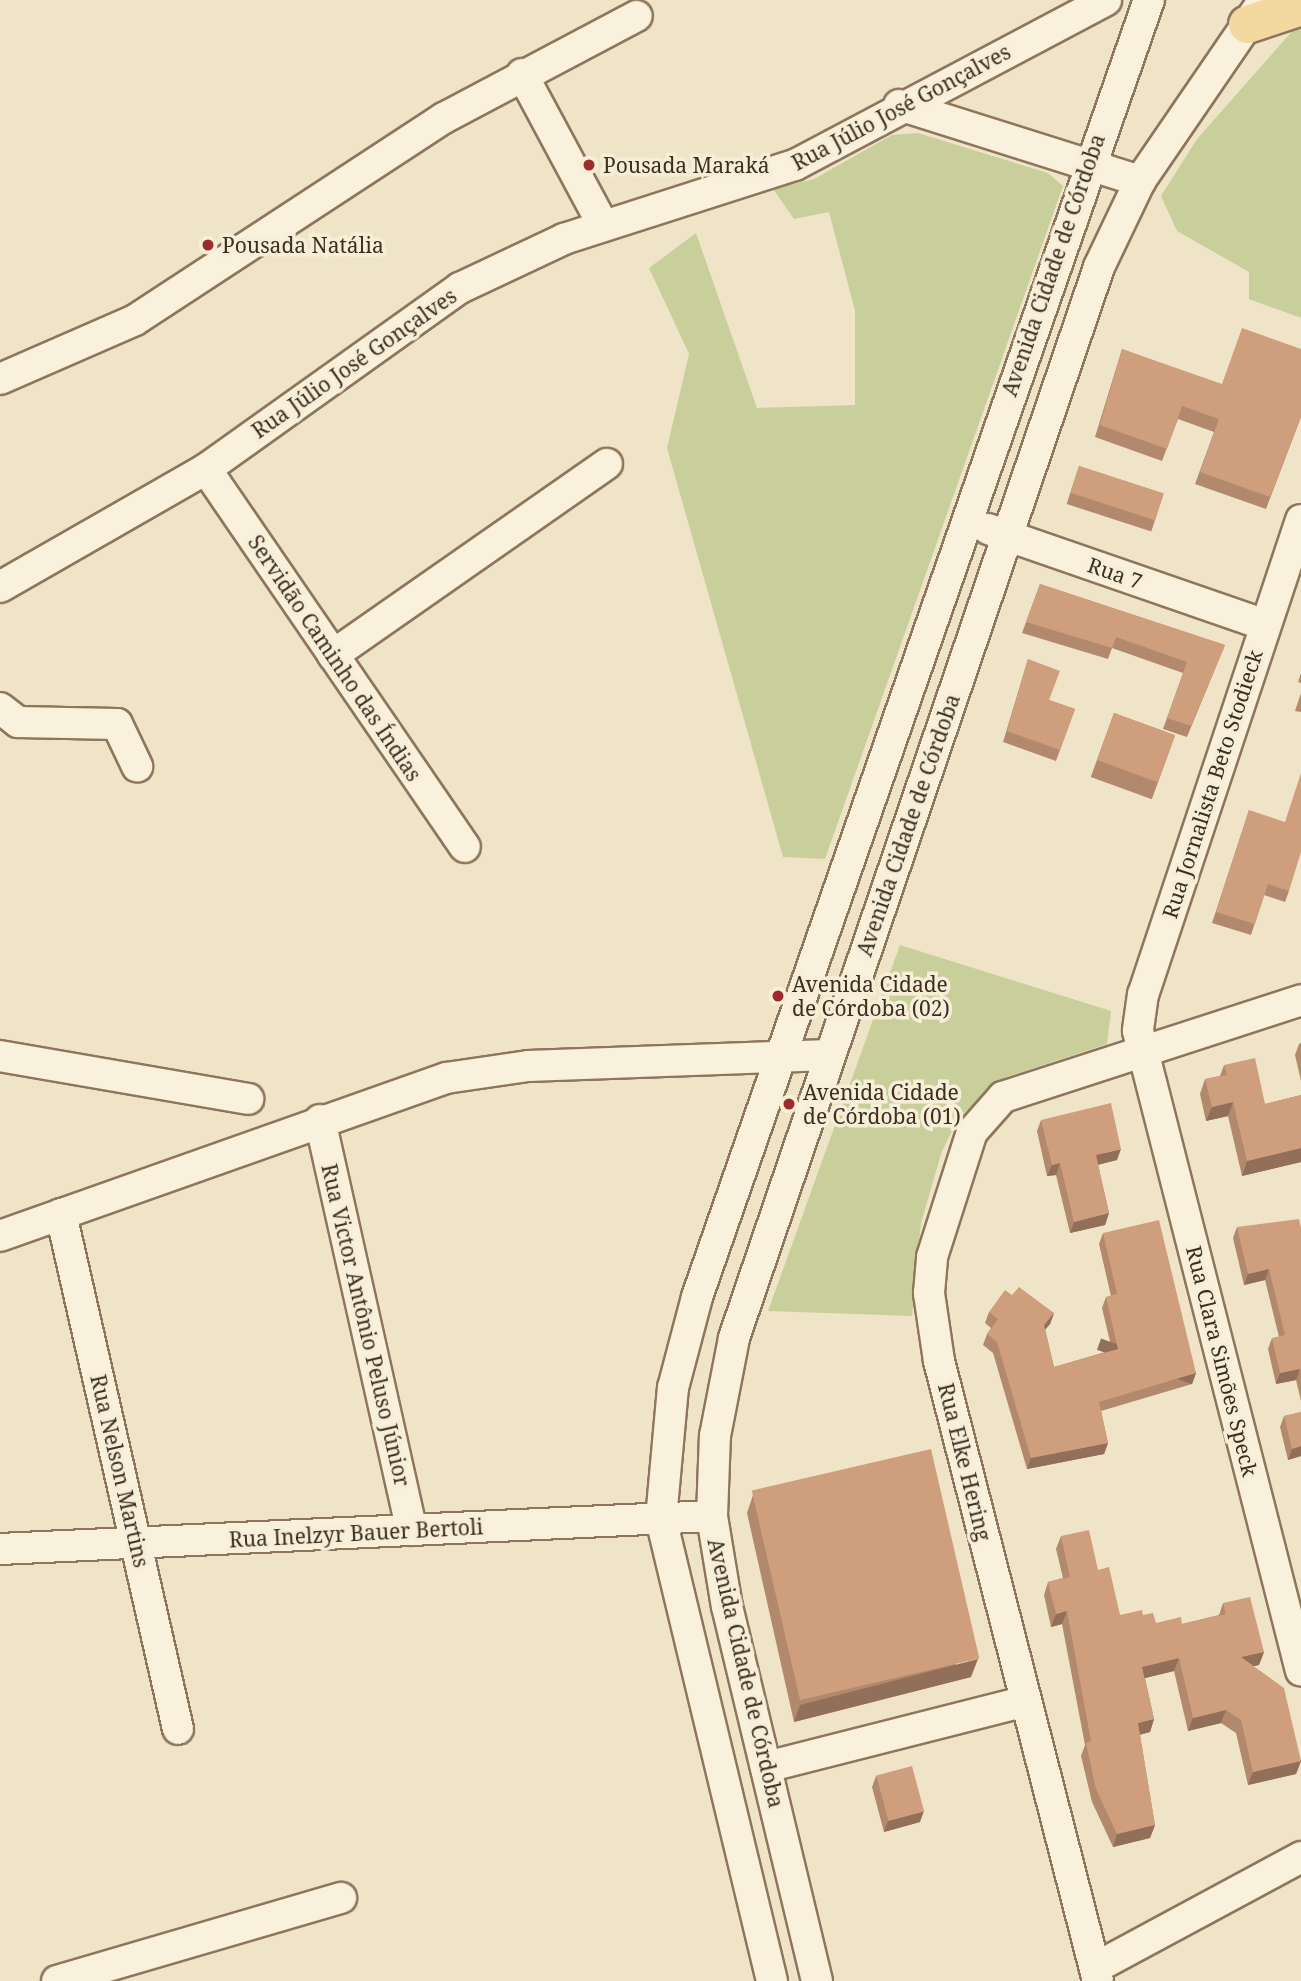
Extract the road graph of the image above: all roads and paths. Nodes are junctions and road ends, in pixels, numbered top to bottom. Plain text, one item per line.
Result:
1 (1106, 0) edge
2 (1149, 0) edge
3 (1301, 6) edge
4 (1255, 12) edge
5 (637, 16) dead end
6 (522, 74) junction
7 (900, 105) junction
8 (1087, 164) junction
9 (1140, 181) junction
10 (603, 225) junction
11 (0, 379) edge
12 (607, 464) dead end
13 (206, 469) junction
14 (1301, 520) edge
15 (965, 521) junction
16 (1007, 536) junction
17 (0, 587) edge
18 (1265, 625) junction
19 (333, 655) junction
20 (0, 708) edge
21 (136, 766) dead end
22 (465, 847) dead end
23 (1301, 1000) edge
24 (1142, 1051) junction
25 (829, 1055) junction
26 (0, 1056) edge
27 (781, 1056) junction
28 (248, 1099) dead end
29 (320, 1120) junction
30 (61, 1214) junction
31 (0, 1236) edge
32 (712, 1516) junction
33 (661, 1519) junction
34 (412, 1530) junction
35 (136, 1543) junction
36 (0, 1549) edge
37 (1301, 1671) edge
38 (1026, 1701) junction
39 (178, 1729) dead end
40 (766, 1767) junction
41 (1301, 1857) edge
42 (341, 1898) dead end
43 (1096, 1975) edge
44 (57, 1981) edge
45 (772, 1981) edge
46 (817, 1981) edge

1 - 7 street, Rua Júlio José Gonçalves
2 - 8 street, Avenida Cidade de Córdoba
3 - 4 main road
4 - 9 street, Avenida Cidade de Córdoba
5 - 6 street
6 - 10 street
6 - 11 street
7 - 8 street
7 - 10 street, Rua Júlio José Gonçalves
8 - 9 street
8 - 15 street, Avenida Cidade de Córdoba
9 - 16 street, Avenida Cidade de Córdoba
10 - 13 street, Rua Júlio José Gonçalves
12 - 19 street
13 - 17 street, Rua Júlio José Gonçalves
13 - 19 street, Servidão Caminho das Índias
14 - 18 street, Rua Jornalista Beto Stodieck
15 - 16 street, Rua 7
15 - 27 street, Avenida Cidade de Córdoba
16 - 18 street, Rua 7
16 - 25 street, Avenida Cidade de Córdoba
18 - 24 street, Rua Jornalista Beto Stodieck
19 - 22 street, Servidão Caminho das Índias
20 - 21 street
23 - 24 street, Rua Elke Hering
24 - 37 street, Rua Clara Simões Speck
24 - 38 street, Rua Elke Hering
25 - 27 street
25 - 32 street, Avenida Cidade de Córdoba
26 - 28 street
27 - 29 street
27 - 33 street, Avenida Cidade de Córdoba
29 - 30 street
29 - 34 street, Rua Victor Antônio Peluso Júnior
30 - 31 street
30 - 35 street, Rua Nelson Martins
32 - 33 street, Rua Inelzyr Bauer Bertoli
32 - 40 street, Avenida Cidade de Córdoba
33 - 34 street, Rua Inelzyr Bauer Bertoli
33 - 45 street, Avenida Cidade de Córdoba
34 - 35 street, Rua Inelzyr Bauer Bertoli
35 - 36 street, Rua Inelzyr Bauer Bertoli
35 - 39 street, Rua Nelson Martins
38 - 40 street
38 - 43 street, Rua Elke Hering
40 - 46 street, Avenida Cidade de Córdoba
41 - 43 street
42 - 44 street

